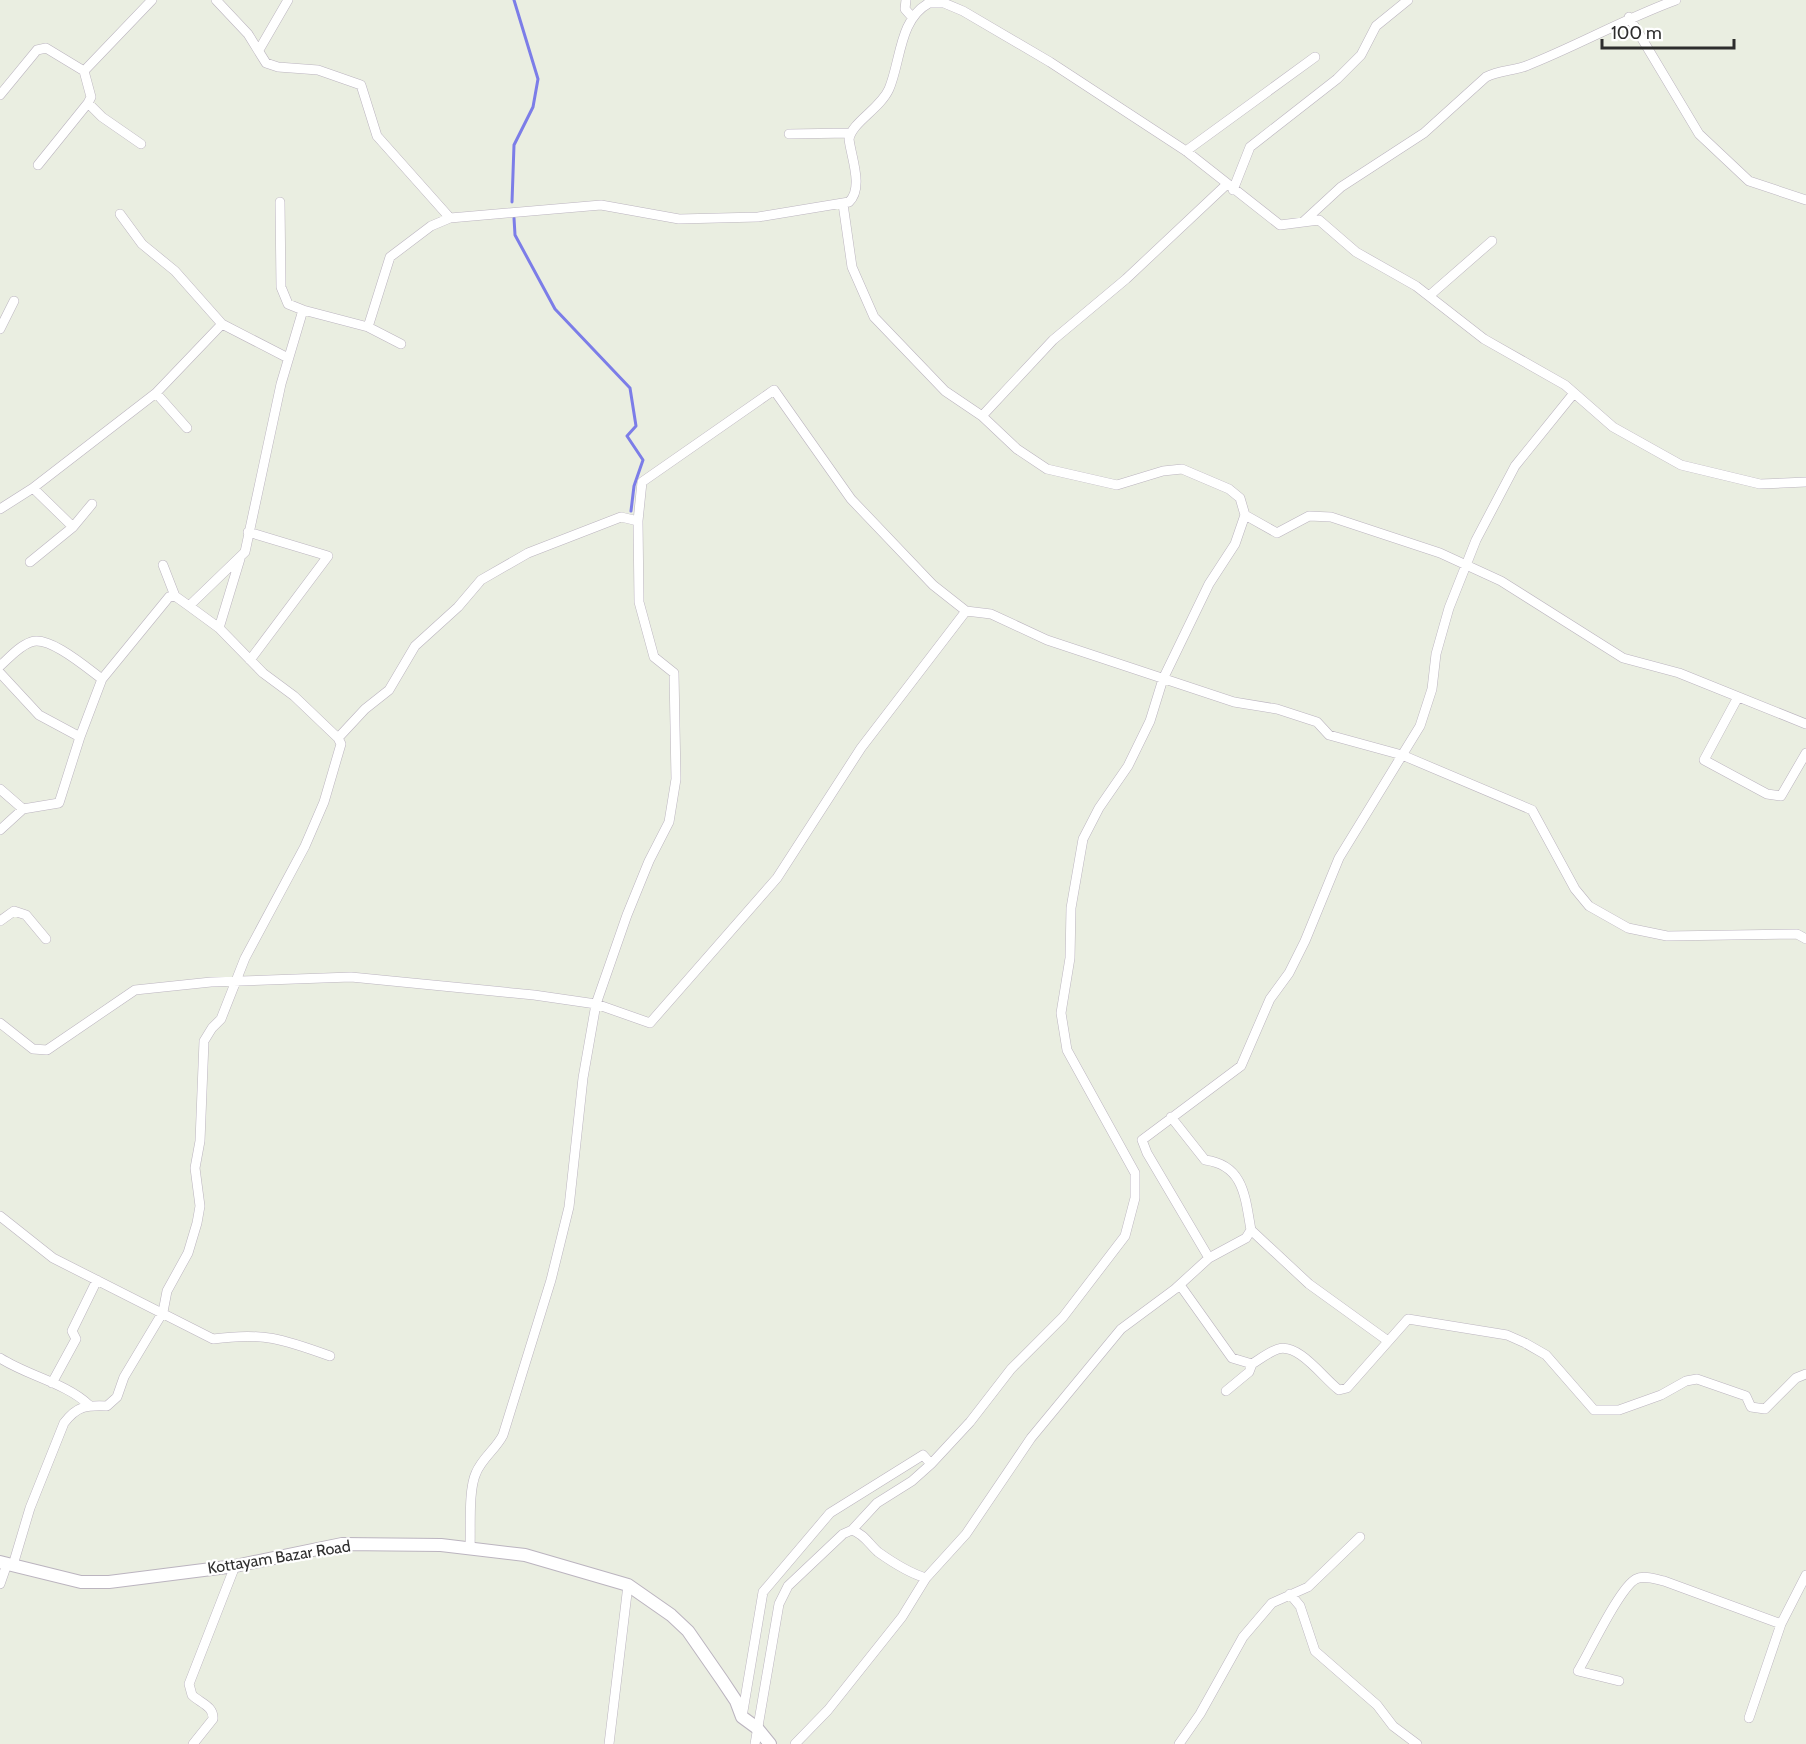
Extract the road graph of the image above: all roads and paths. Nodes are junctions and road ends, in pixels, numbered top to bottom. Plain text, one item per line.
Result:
1 (152, 0) edge
2 (216, 0) edge
3 (288, 0) edge
4 (906, 0) edge
5 (1408, 0) edge
6 (1676, 0) edge
7 (929, 2) edge
8 (912, 17) junction
9 (1629, 17) junction
10 (259, 50) junction
11 (1315, 57) dead end
12 (84, 71) junction
13 (0, 95) edge
14 (88, 103) junction
15 (850, 133) junction
16 (789, 134) dead end
17 (141, 144) dead end
18 (1186, 151) junction
19 (38, 165) dead end
20 (1230, 188) junction
21 (1806, 200) edge
22 (280, 202) dead end
23 (843, 204) junction
24 (120, 214) dead end
25 (450, 218) junction
26 (1303, 222) junction
27 (1492, 240) dead end
28 (1429, 296) junction
29 (14, 301) dead end
30 (303, 310) junction
31 (222, 324) junction
32 (368, 327) junction
33 (0, 329) edge
34 (401, 344) dead end
35 (288, 358) junction
36 (156, 393) junction
37 (1574, 393) junction
38 (982, 416) junction
39 (187, 428) dead end
40 (1806, 482) edge
41 (33, 488) junction
42 (92, 504) dead end
43 (0, 509) edge
44 (1245, 515) junction
45 (638, 521) junction
46 (73, 527) junction
47 (249, 532) junction
48 (240, 559) junction
49 (30, 562) dead end
50 (1466, 563) junction
51 (163, 565) dead end
52 (176, 596) junction
53 (189, 606) junction
54 (966, 611) junction
55 (219, 628) junction
56 (250, 660) junction
57 (0, 666) edge
58 (0, 673) edge
59 (102, 679) junction
60 (1163, 679) junction
61 (1738, 697) junction
62 (1806, 724) edge
63 (80, 736) junction
64 (338, 738) junction
65 (1806, 753) edge
66 (1402, 755) junction
67 (0, 789) edge
68 (22, 809) junction
69 (0, 830) edge
70 (0, 921) edge
71 (46, 939) dead end
72 (1806, 939) edge
73 (236, 981) junction
74 (596, 1004) junction
75 (0, 1023) edge
76 (1171, 1117) junction
77 (1142, 1140) junction
78 (1126, 1153) junction
79 (0, 1216) edge
80 (1251, 1230) junction
81 (1209, 1258) junction
82 (97, 1280) junction
83 (1180, 1285) junction
84 (163, 1312) junction
85 (1388, 1341) junction
86 (330, 1356) dead end
87 (0, 1358) edge
88 (1252, 1364) junction
89 (1806, 1374) edge
90 (52, 1383) junction
91 (1226, 1391) dead end
92 (89, 1405) junction
93 (931, 1464) junction
94 (852, 1530) junction
95 (1360, 1537) dead end
96 (470, 1548) junction
97 (7, 1564) edge
98 (234, 1566) junction
99 (1806, 1575) edge
100 (926, 1578) junction
101 (0, 1584) edge
102 (628, 1585) junction
103 (1290, 1594) junction
104 (1781, 1624) junction
105 (1619, 1681) dead end
106 (742, 1717) junction
107 (1749, 1718) dead end
108 (756, 1727) junction
109 (193, 1744) edge
110 (609, 1744) edge
111 (755, 1744) edge
112 (770, 1744) edge
113 (795, 1744) edge
114 (1179, 1744) edge
115 (1418, 1744) edge

1 - 12 street
2 - 10 street
3 - 10 street
4 - 8 street
5 - 20 street
6 - 9 street
7 - 8 street
7 - 18 street
8 - 15 street
9 - 21 street
9 - 26 street
10 - 25 street
11 - 18 street
12 - 13 street
12 - 14 street
14 - 17 street
14 - 19 street
15 - 16 street
15 - 23 street
18 - 20 street
20 - 26 street
20 - 38 street
22 - 30 street
23 - 25 street
23 - 38 street
24 - 31 street
25 - 32 street
26 - 28 street
27 - 28 street
28 - 37 street
29 - 33 street
30 - 32 street
30 - 35 street
31 - 35 street
31 - 36 street
32 - 34 street
35 - 47 street
36 - 39 street
36 - 41 street
37 - 40 street
37 - 50 street
38 - 44 street
41 - 43 street
41 - 46 street
42 - 46 street
44 - 50 street
44 - 60 street
45 - 54 street
45 - 64 street
45 - 74 street
46 - 49 street
47 - 48 street
47 - 56 street
48 - 53 street
48 - 55 street
50 - 61 street
50 - 66 street
51 - 52 street
52 - 53 street
52 - 59 street
53 - 55 street
54 - 60 street
54 - 74 street
55 - 56 street
56 - 64 street
57 - 59 street
58 - 63 street
59 - 63 street
60 - 66 street
60 - 78 street
61 - 62 street
61 - 65 street
63 - 68 street
64 - 73 street
66 - 72 street
66 - 76 street
67 - 68 street
68 - 69 street
70 - 71 street
73 - 74 street
73 - 75 street
73 - 84 street
74 - 96 street
76 - 77 street
76 - 80 street
77 - 78 street
77 - 81 street
78 - 93 street
79 - 82 street
80 - 81 street
80 - 85 street
81 - 83 street
82 - 84 street
82 - 90 street
83 - 88 street
83 - 100 street
84 - 86 street
84 - 92 street
85 - 88 street
85 - 89 street
87 - 90 street
88 - 91 street
90 - 92 street
92 - 97 street
93 - 94 street
93 - 106 street
94 - 100 street
94 - 108 street
95 - 103 street
96 - 98 main road, Kottayam Bazar Road
96 - 102 main road, Kottayam Bazar Road
97 - 98 main road, Kottayam Bazar Road
97 - 101 street
98 - 109 street
99 - 104 street
100 - 113 street
102 - 106 main road, Kottayam Bazar Road
102 - 110 street
103 - 114 street
103 - 115 street
104 - 105 street
104 - 107 street
106 - 108 main road, Kottayam Bazar Road
108 - 111 street
108 - 112 main road, Kottayam Bazar Road

